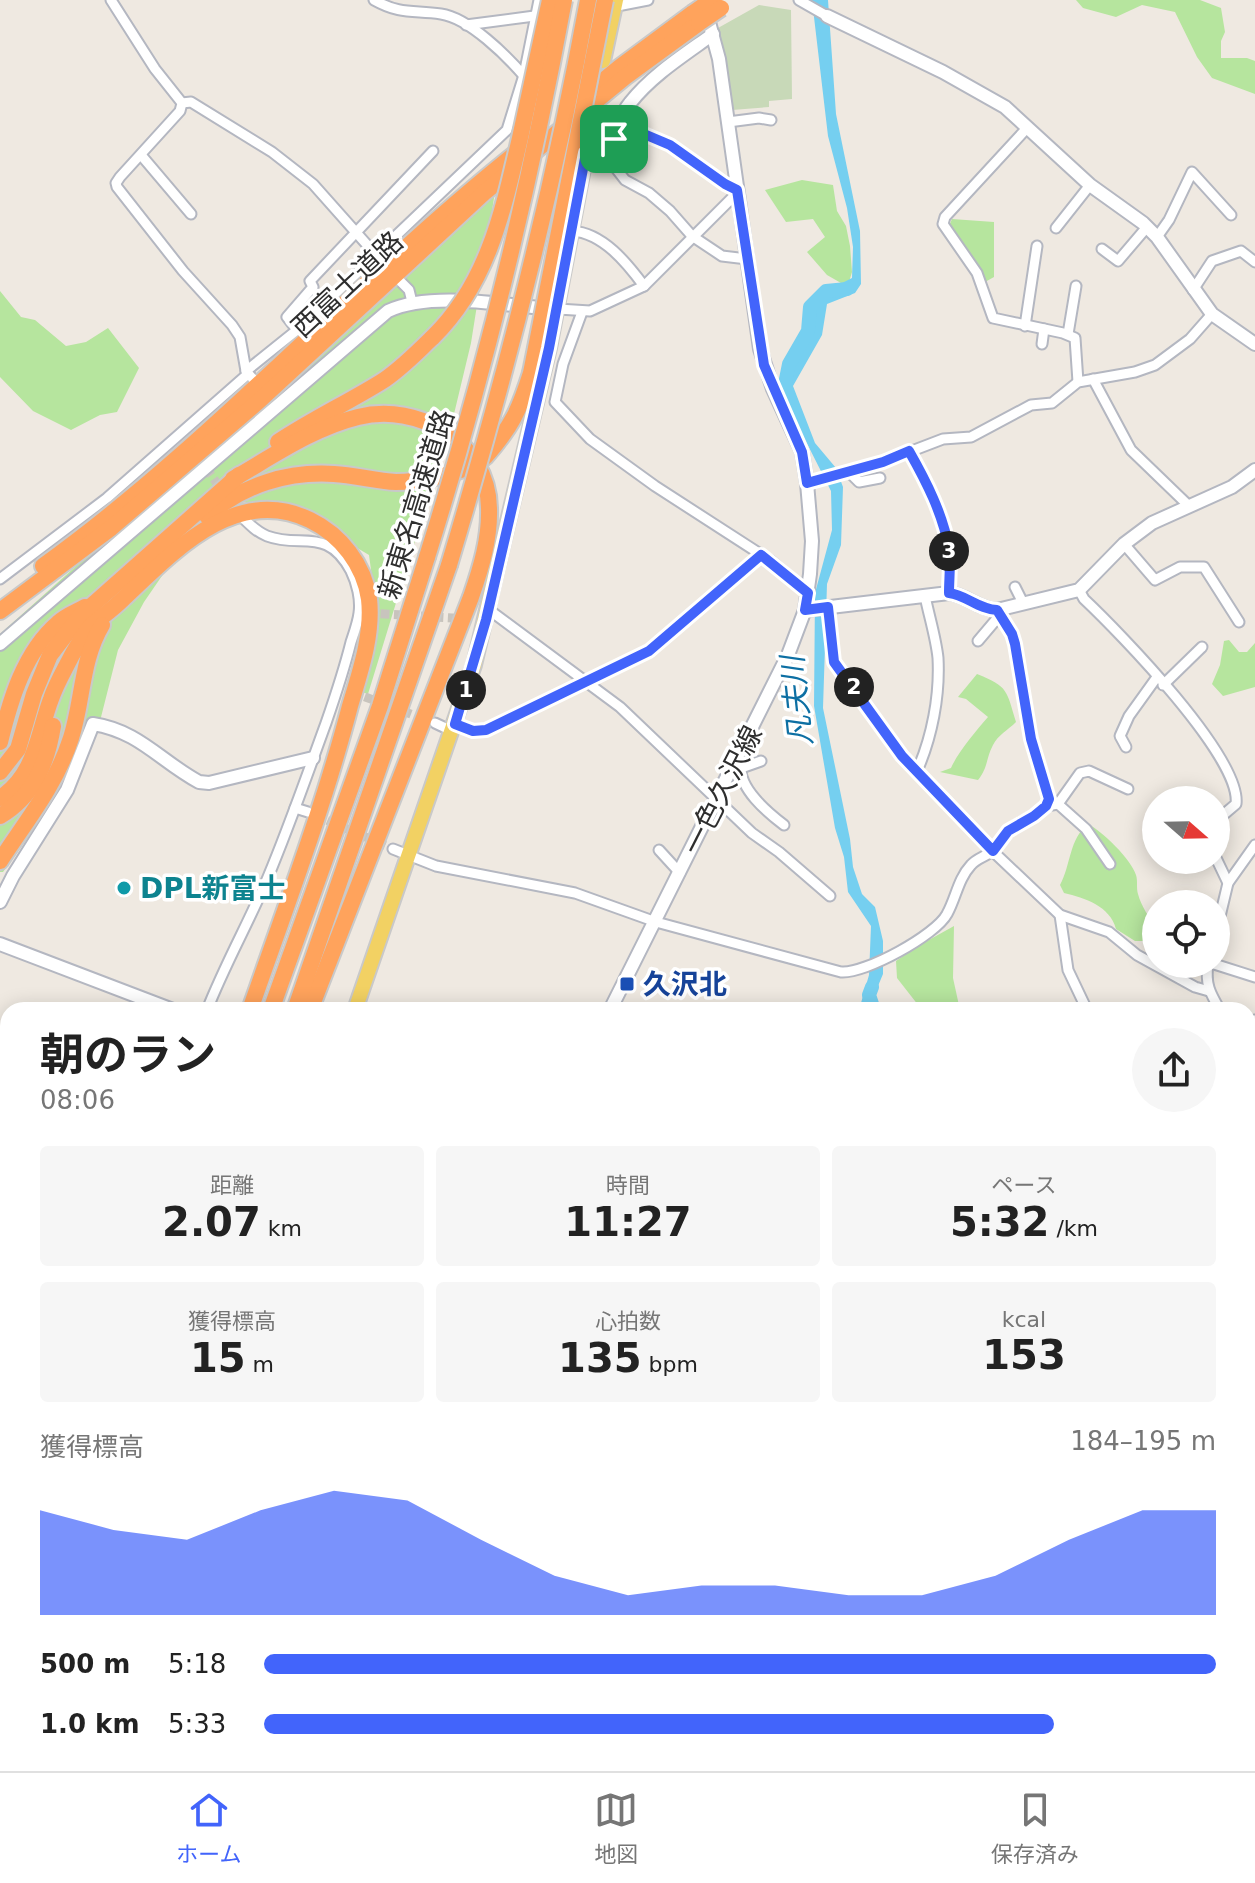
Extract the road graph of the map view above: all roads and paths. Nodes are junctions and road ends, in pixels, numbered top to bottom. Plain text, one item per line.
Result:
1 (111, 0) edge
2 (374, 0) edge
3 (539, 0) edge
4 (550, 0) edge
5 (564, 0) edge
6 (588, 0) edge
7 (648, 0) edge
8 (799, 0) edge
9 (612, 2) edge
10 (722, 3) edge
11 (698, 12) edge
12 (536, 16) junction
13 (827, 16) joint
14 (466, 25) junction
15 (713, 34) junction
16 (603, 61) dead end
17 (524, 75) junction
18 (182, 103) junction
19 (554, 112) dead end
20 (593, 116) dead end
21 (771, 120) dead end
22 (728, 122) junction
23 (618, 123) junction
24 (1028, 127) junction
25 (570, 130) dead end
26 (433, 151) dead end
27 (586, 151) junction
28 (604, 153) junction
29 (141, 155) junction
30 (1090, 185) junction
31 (737, 192) junction
32 (191, 214) dead end
33 (1231, 215) dead end
34 (1056, 228) dead end
35 (572, 231) junction
36 (355, 232) junction
37 (1152, 232) junction
38 (692, 236) junction
39 (1037, 246) dead end
40 (1102, 249) dead end
41 (378, 258) junction
42 (747, 259) junction
43 (1255, 262) edge
44 (401, 282) dead end
45 (644, 286) junction
46 (1076, 286) dead end
47 (1193, 290) junction
48 (412, 302) junction
49 (558, 309) junction
50 (582, 312) junction
51 (1212, 314) junction
52 (1025, 326) junction
53 (1044, 329) junction
54 (297, 330) junction
55 (1068, 334) junction
56 (1254, 341) edge
57 (1042, 344) dead end
58 (249, 375) junction
59 (1093, 379) junction
60 (1078, 382) junction
61 (909, 451) junction
62 (485, 457) dead end
63 (469, 467) dead end
64 (1255, 470) edge
65 (846, 472) junction
66 (880, 478) dead end
67 (233, 479) junction
68 (807, 483) junction
69 (1189, 506) junction
70 (243, 518) dead end
71 (181, 544) junction
72 (1124, 544) junction
73 (761, 555) junction
74 (72, 558) junction
75 (0, 579) edge
76 (1015, 587) dead end
77 (1079, 590) junction
78 (808, 593) junction
79 (949, 593) junction
80 (925, 596) junction
81 (0, 597) edge
82 (94, 603) junction
83 (1023, 603) junction
84 (828, 607) junction
85 (112, 610) junction
86 (809, 610) junction
87 (0, 611) edge
88 (998, 612) junction
89 (482, 616) junction
90 (1239, 622) dead end
91 (0, 623) edge
92 (76, 635) junction
93 (978, 641) dead end
94 (0, 644) edge
95 (1202, 647) dead end
96 (1160, 681) junction
97 (583, 682) junction
98 (435, 723) tunnel mouth
99 (454, 727) junction
100 (0, 742) edge
101 (1126, 747) dead end
102 (313, 758) junction
103 (761, 761) dead end
104 (738, 764) junction
105 (917, 771) junction
106 (0, 772) edge
107 (0, 789) edge
108 (1128, 789) dead end
109 (0, 798) edge
110 (716, 799) junction
111 (1058, 804) junction
112 (1046, 806) junction
113 (295, 808) junction
114 (1230, 809) edge
115 (308, 812) tunnel mouth
116 (0, 816) edge
117 (784, 825) dead end
118 (1255, 845) edge
119 (393, 849) tunnel mouth
120 (659, 850) dead end
121 (993, 851) junction
122 (409, 856) junction
123 (0, 861) edge
124 (1110, 864) dead end
125 (680, 873) junction
126 (1224, 874) edge
127 (1228, 883) junction
128 (1226, 890) edge
129 (830, 896) dead end
130 (0, 902) edge
131 (1060, 915) junction
132 (959, 919) dead end
133 (943, 920) junction
134 (656, 922) junction
135 (0, 944) edge
136 (1230, 970) edge
137 (1255, 977) edge
138 (1207, 978) edge
139 (1209, 991) junction
140 (152, 1002) edge
141 (210, 1002) edge
142 (253, 1002) edge
143 (274, 1002) edge
144 (298, 1002) edge
145 (313, 1002) edge
146 (358, 1002) edge
147 (614, 1002) edge
148 (1083, 1002) edge
149 (1215, 1002) edge

1 - 18 street
2 - 14 street
3 - 12 street
4 - 67 highway, bridge
5 - 143 highway, 新東名高速道路, bridge
6 - 144 highway, 新東名高速道路, bridge
7 - 9 street
8 - 13 street
9 - 12 street
9 - 16 main road
9 - 62 highway, bridge
10 - 11 highway, 西富士道路, bridge
11 - 15 street, 一色久沢線
11 - 74 highway, 西富士道路
11 - 81 highway, 西富士道路
12 - 14 street
12 - 17 street
13 - 24 street
14 - 17 street
15 - 22 street, 一色久沢線
15 - 23 street
17 - 19 street
17 - 41 street
18 - 29 street
18 - 36 street
20 - 27 main road
21 - 22 street
22 - 31 street, 一色久沢線
23 - 28 street
23 - 31 street
24 - 30 street
24 - 52 street
25 - 27 street
26 - 36 street
27 - 28 street
27 - 35 main road
28 - 38 street
29 - 32 street
29 - 58 street
30 - 34 street
30 - 37 street
31 - 38 street
31 - 42 street, 一色久沢線
33 - 37 street
35 - 45 street
35 - 49 main road
36 - 41 street
36 - 54 street
37 - 40 street
37 - 47 street
38 - 42 street
38 - 45 street
39 - 52 street
41 - 54 street
42 - 68 street, 一色久沢線
43 - 47 street
44 - 48 street
45 - 50 street
46 - 55 street
47 - 51 street
48 - 49 street
48 - 94 street
49 - 50 street
49 - 89 main road
50 - 73 street
51 - 56 street
51 - 59 street
52 - 53 street
53 - 55 street
53 - 57 street
54 - 58 street
55 - 60 street
58 - 75 street
59 - 60 street
59 - 69 street
60 - 61 street
61 - 65 street
61 - 79 street
63 - 71 highway
64 - 69 street
65 - 66 street
65 - 68 street
67 - 82 highway
67 - 145 highway
68 - 78 street, 一色久沢線
69 - 72 street
70 - 102 street
71 - 85 highway
71 - 142 highway
72 - 77 street
72 - 90 street
73 - 78 street
73 - 97 street
74 - 87 highway, 西富士道路
74 - 91 highway
76 - 83 street
77 - 83 street
77 - 96 street
78 - 86 street, 一色久沢線
79 - 80 street
79 - 88 street
80 - 84 street
80 - 105 street
82 - 92 highway
82 - 100 highway
83 - 88 street
84 - 86 street
84 - 105 street
85 - 92 highway
85 - 123 highway
86 - 104 street, 一色久沢線
88 - 93 street
88 - 112 street
89 - 97 street
89 - 99 main road
92 - 106 highway
92 - 107 highway
92 - 109 highway
92 - 116 highway
95 - 96 street
96 - 101 street
96 - 114 street
97 - 99 street
97 - 110 street
98 - 99 street
99 - 122 main road
102 - 113 street
102 - 130 street
103 - 104 street
104 - 110 street, 一色久沢線
104 - 117 street
105 - 121 street
108 - 111 street
110 - 125 street, 一色久沢線
110 - 129 street
111 - 112 street
111 - 124 street
112 - 121 street
113 - 115 street
113 - 141 street
118 - 127 street
119 - 122 street
120 - 125 street
121 - 131 street
121 - 133 street
122 - 134 street
122 - 146 main road
125 - 134 street, 一色久沢線
126 - 127 street
127 - 128 street
131 - 139 street
131 - 148 street
132 - 133 street
133 - 134 street
134 - 147 street, 一色久沢線
135 - 140 street
136 - 137 street
138 - 139 street
139 - 149 street

